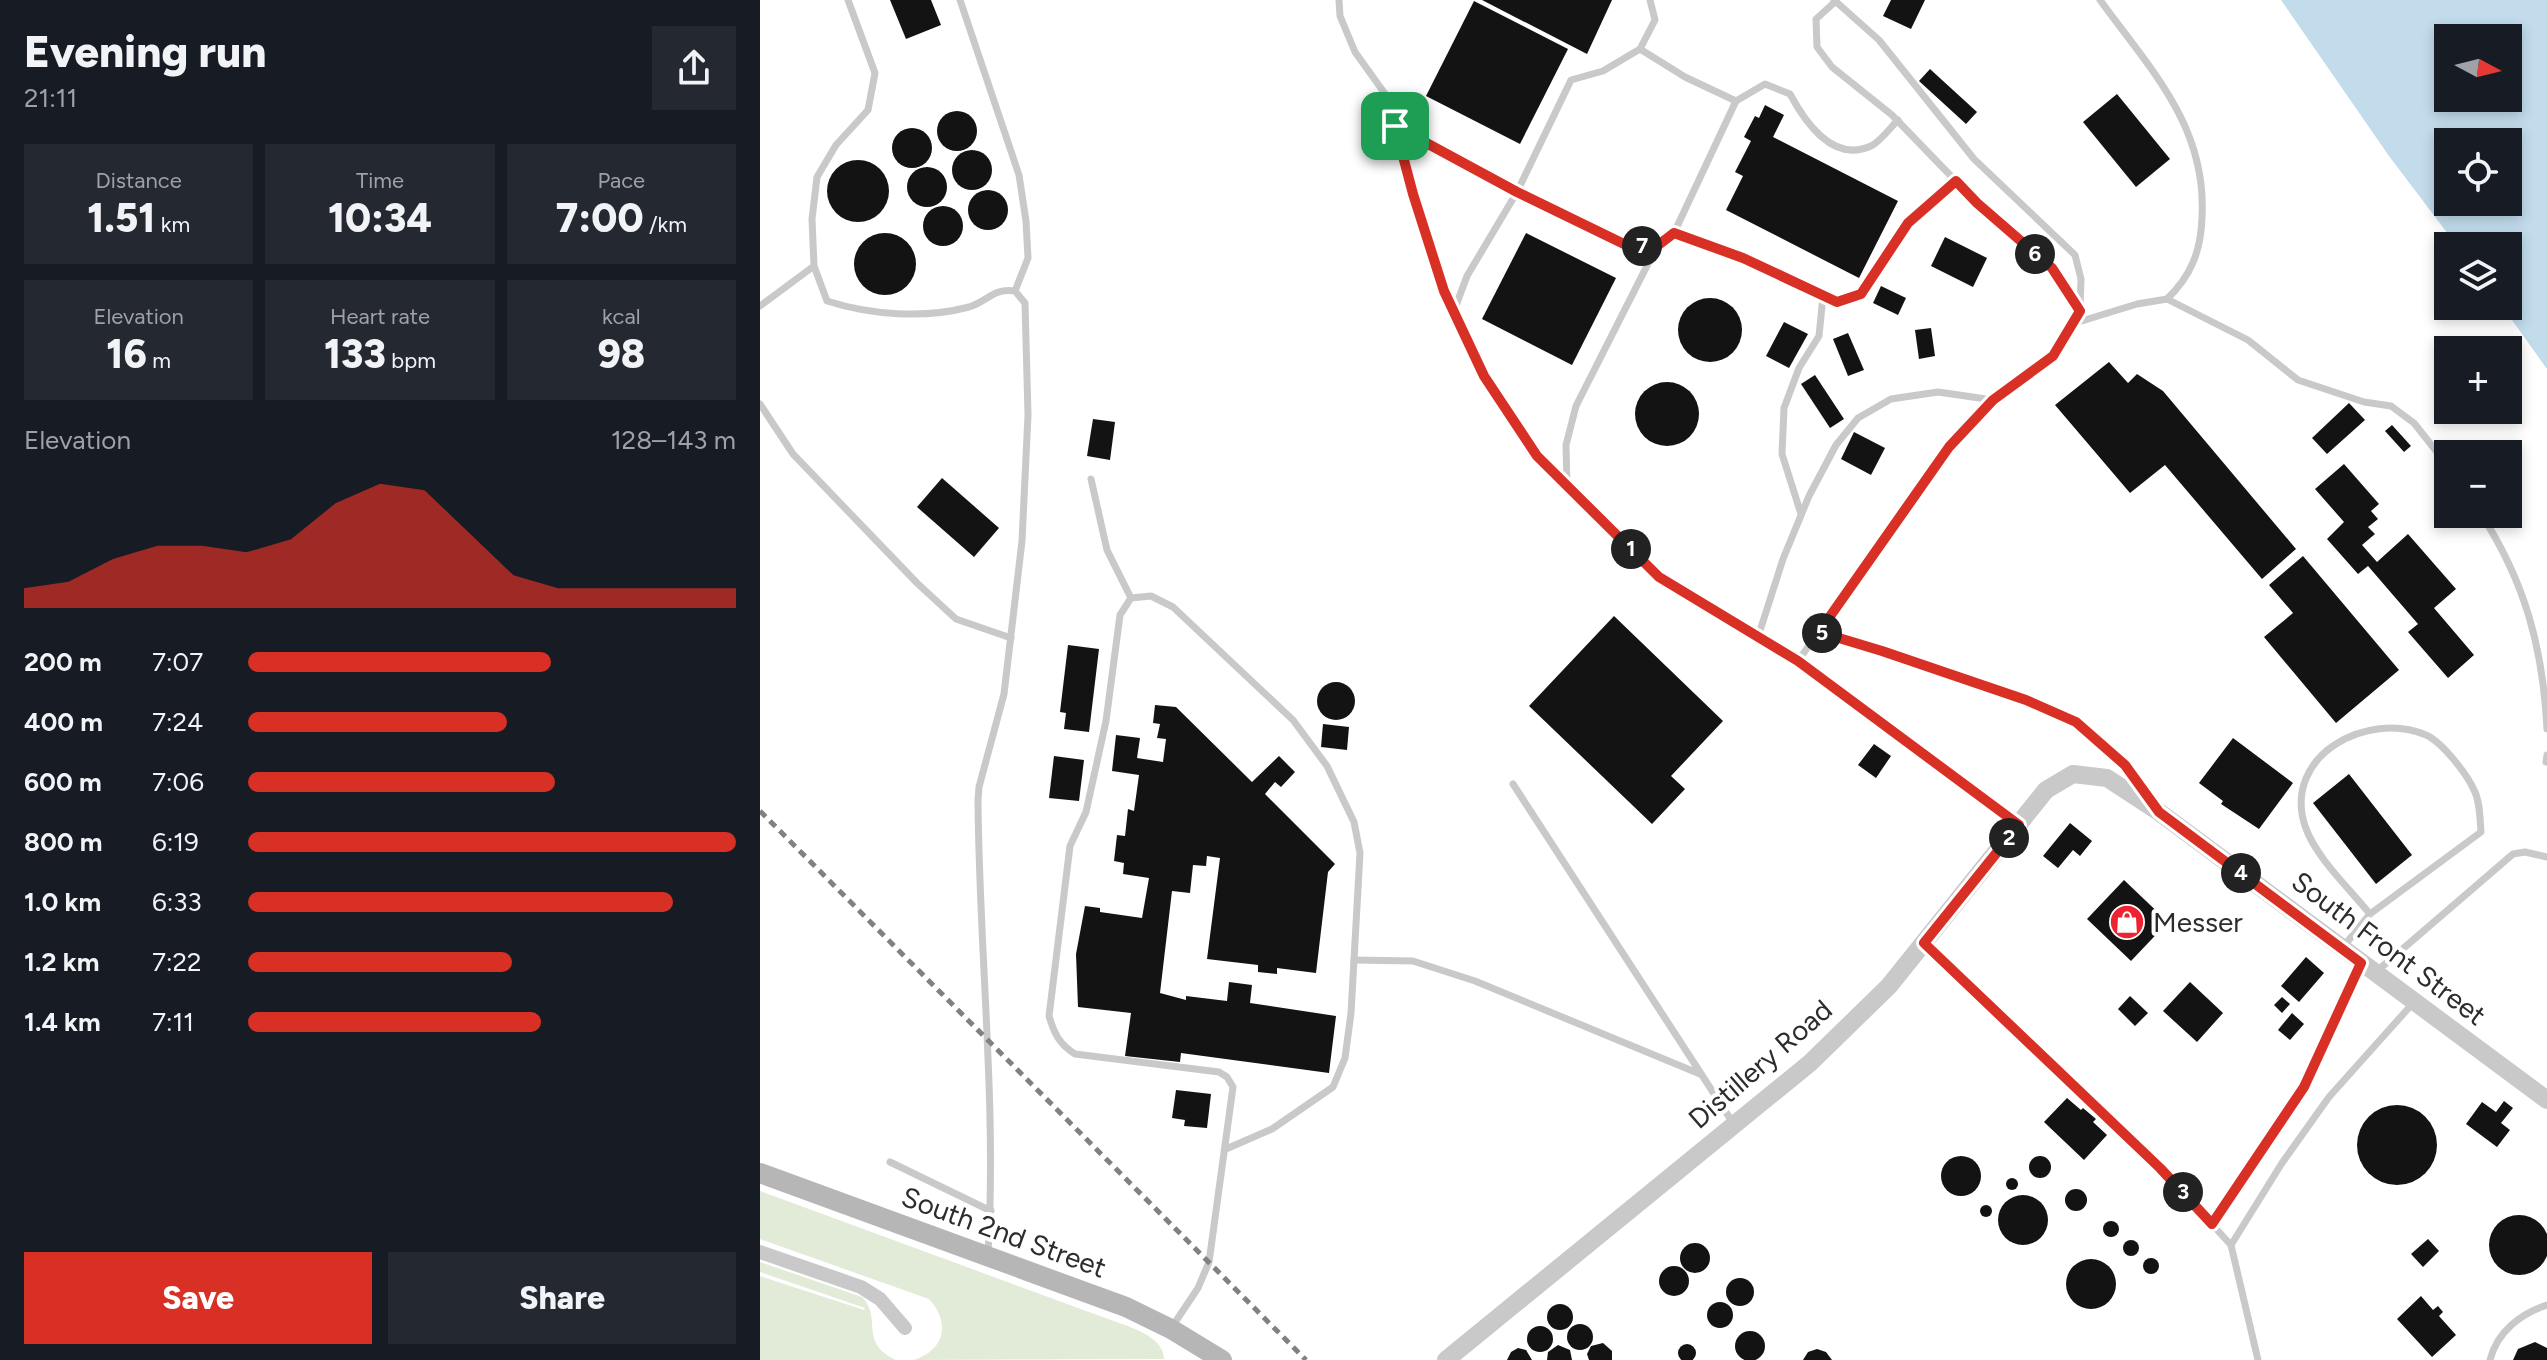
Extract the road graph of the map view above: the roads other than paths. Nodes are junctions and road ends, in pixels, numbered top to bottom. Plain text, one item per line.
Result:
1 (848, 0) edge
2 (960, 0) edge
3 (1650, 0) edge
4 (2100, 0) edge
5 (1337, 1) edge
6 (1835, 1) edge
7 (1640, 49) junction
8 (1736, 101) junction
9 (1898, 120) junction
10 (1395, 126) junction
11 (1956, 181) junction
12 (1517, 192) junction
13 (1674, 233) junction
14 (1657, 246) junction
15 (814, 266) junction
16 (1015, 291) junction
17 (1823, 296) junction
18 (2167, 299) junction
19 (760, 306) edge
20 (1454, 311) junction
21 (2080, 311) junction
22 (2072, 324) junction
23 (1993, 400) junction
24 (760, 404) edge
25 (2434, 448) edge
26 (1091, 479) dead end
27 (1567, 486) junction
28 (1801, 515) junction
29 (2489, 528) edge
30 (1131, 598) junction
31 (1819, 632) junction
32 (1758, 637) junction
33 (1011, 638) junction
34 (1798, 661) junction
35 (2547, 729) edge
36 (2547, 755) edge
37 (2546, 762) edge
38 (2073, 774) joint
39 (1513, 784) dead end
40 (2159, 812) junction
41 (2019, 825) junction
42 (2547, 845) edge
43 (2543, 855) edge
44 (2370, 914) junction
45 (1924, 943) junction
46 (2341, 948) junction
47 (1354, 960) junction
48 (2368, 968) junction
49 (2414, 1002) junction
50 (1702, 1075) junction
51 (2547, 1100) edge
52 (1735, 1125) junction
53 (1226, 1149) junction
54 (890, 1162) dead end
55 (760, 1173) edge
56 (991, 1211) junction
57 (2212, 1224) junction
58 (2231, 1245) junction
59 (760, 1252) edge
60 (988, 1256) junction
61 (2547, 1305) edge
62 (905, 1328) dead end
63 (1171, 1329) junction
64 (1222, 1360) edge
65 (1446, 1360) edge
66 (2258, 1360) edge
67 (2490, 1360) edge

1 - 15 lane
2 - 16 lane
3 - 7 lane
4 - 18 lane
5 - 10 lane
6 - 9 lane
6 - 21 lane
7 - 8 lane
7 - 12 lane
8 - 9 lane
8 - 13 lane
9 - 11 lane
10 - 12 lane
10 - 20 lane
11 - 17 lane
11 - 21 lane
12 - 14 lane
12 - 20 lane
13 - 14 lane
13 - 17 lane
14 - 27 lane
15 - 16 lane
15 - 19 lane
16 - 33 lane
17 - 28 lane
18 - 22 lane
18 - 25 lane
20 - 27 lane
21 - 22 lane
22 - 23 lane
23 - 28 lane
23 - 31 lane
24 - 33 lane
26 - 30 lane
27 - 32 lane
28 - 32 lane
29 - 35 lane
30 - 47 lane
30 - 53 lane
31 - 34 lane
31 - 40 lane
32 - 34 lane
33 - 56 lane
34 - 41 lane
36 - 37 lane
38 - 40 street, South Front Street
38 - 41 street, Distillery Road
39 - 50 lane
40 - 46 street, South Front Street
41 - 45 street, Distillery Road
42 - 43 lane
43 - 48 lane
44 - 44 lane
44 - 46 lane
45 - 52 street, Distillery Road
45 - 57 lane
46 - 48 street, South Front Street
47 - 50 lane
47 - 53 lane
48 - 49 street, South Front Street
48 - 57 lane
49 - 51 street, South Front Street
49 - 58 lane
50 - 52 lane
52 - 65 street, Distillery Road
53 - 63 lane
54 - 56 lane
55 - 60 main road, South 2nd Street
56 - 60 lane
57 - 58 lane
58 - 66 lane
59 - 62 street
60 - 63 main road, South 2nd Street
61 - 67 lane
63 - 64 main road, South 2nd Street

